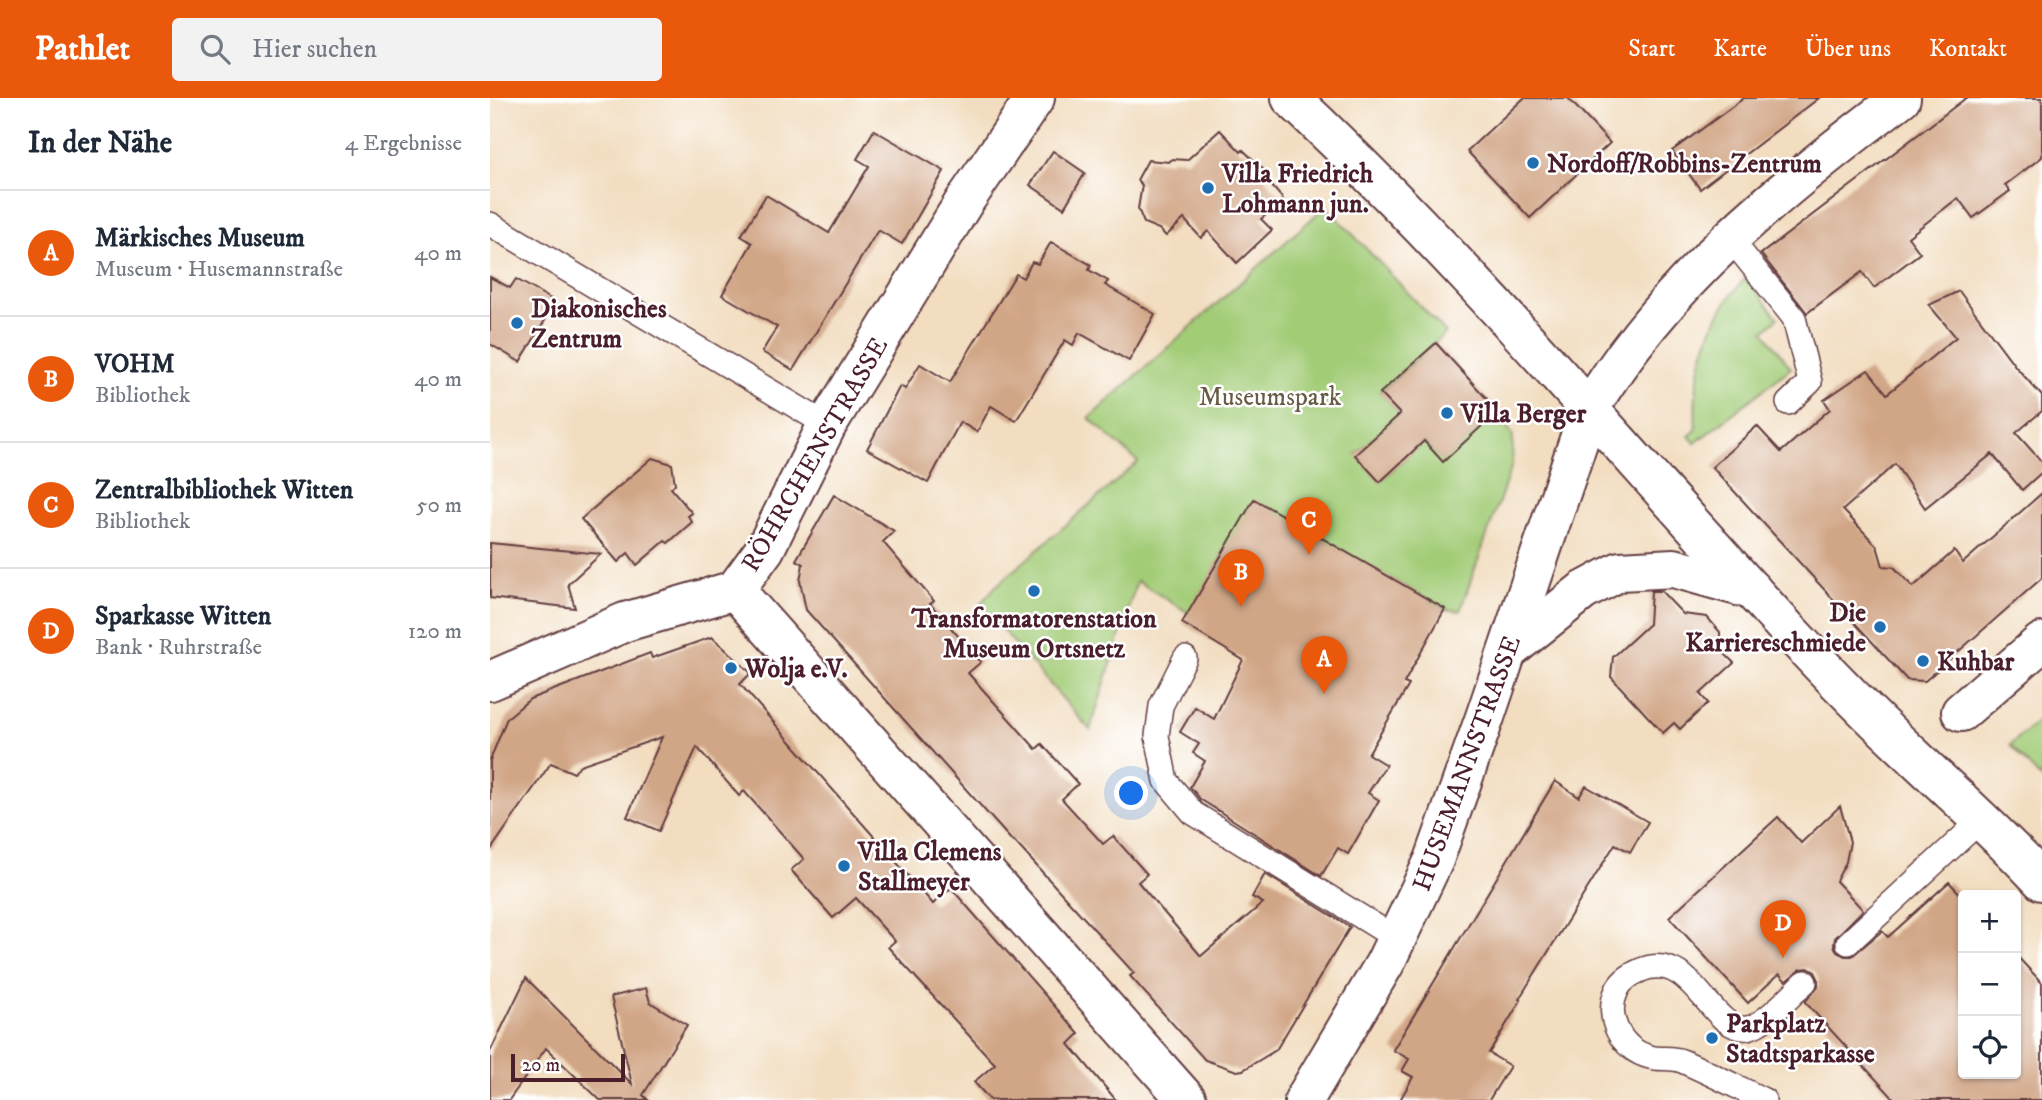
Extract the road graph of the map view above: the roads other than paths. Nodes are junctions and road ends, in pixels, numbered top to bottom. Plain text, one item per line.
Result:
1 (1035, 98) edge
2 (1291, 98) edge
3 (1901, 98) edge
4 (490, 224) edge
5 (1730, 238) junction
6 (1788, 403) dead end
7 (1590, 410) junction
8 (827, 425) junction
9 (735, 590) junction
10 (1752, 590) junction
11 (2042, 642) edge
12 (1508, 651) junction
13 (1185, 658) dead end
14 (490, 681) edge
15 (1961, 712) dead end
16 (1969, 807) junction
17 (2042, 881) edge
18 (1397, 939) junction
19 (1848, 943) dead end
20 (1805, 982) dead end
21 (1187, 1100) edge
22 (1304, 1100) edge
23 (1764, 1100) edge

1 - 8 main road, RÖHRCHENSTRASSE
2 - 7 main road
3 - 5 main road, HUSEMANNSTRASSE
4 - 8 lane
5 - 6 lane
5 - 7 main road, HUSEMANNSTRASSE
7 - 10 main road
7 - 12 main road, HUSEMANNSTRASSE
8 - 9 main road, RÖHRCHENSTRASSE
9 - 14 main road, RÖHRCHENSTRASSE
9 - 21 main road
10 - 12 main road
10 - 16 main road
11 - 15 main road
12 - 18 main road, HUSEMANNSTRASSE
13 - 18 lane
16 - 17 main road
16 - 19 lane
18 - 22 main road, HUSEMANNSTRASSE
20 - 23 lane

